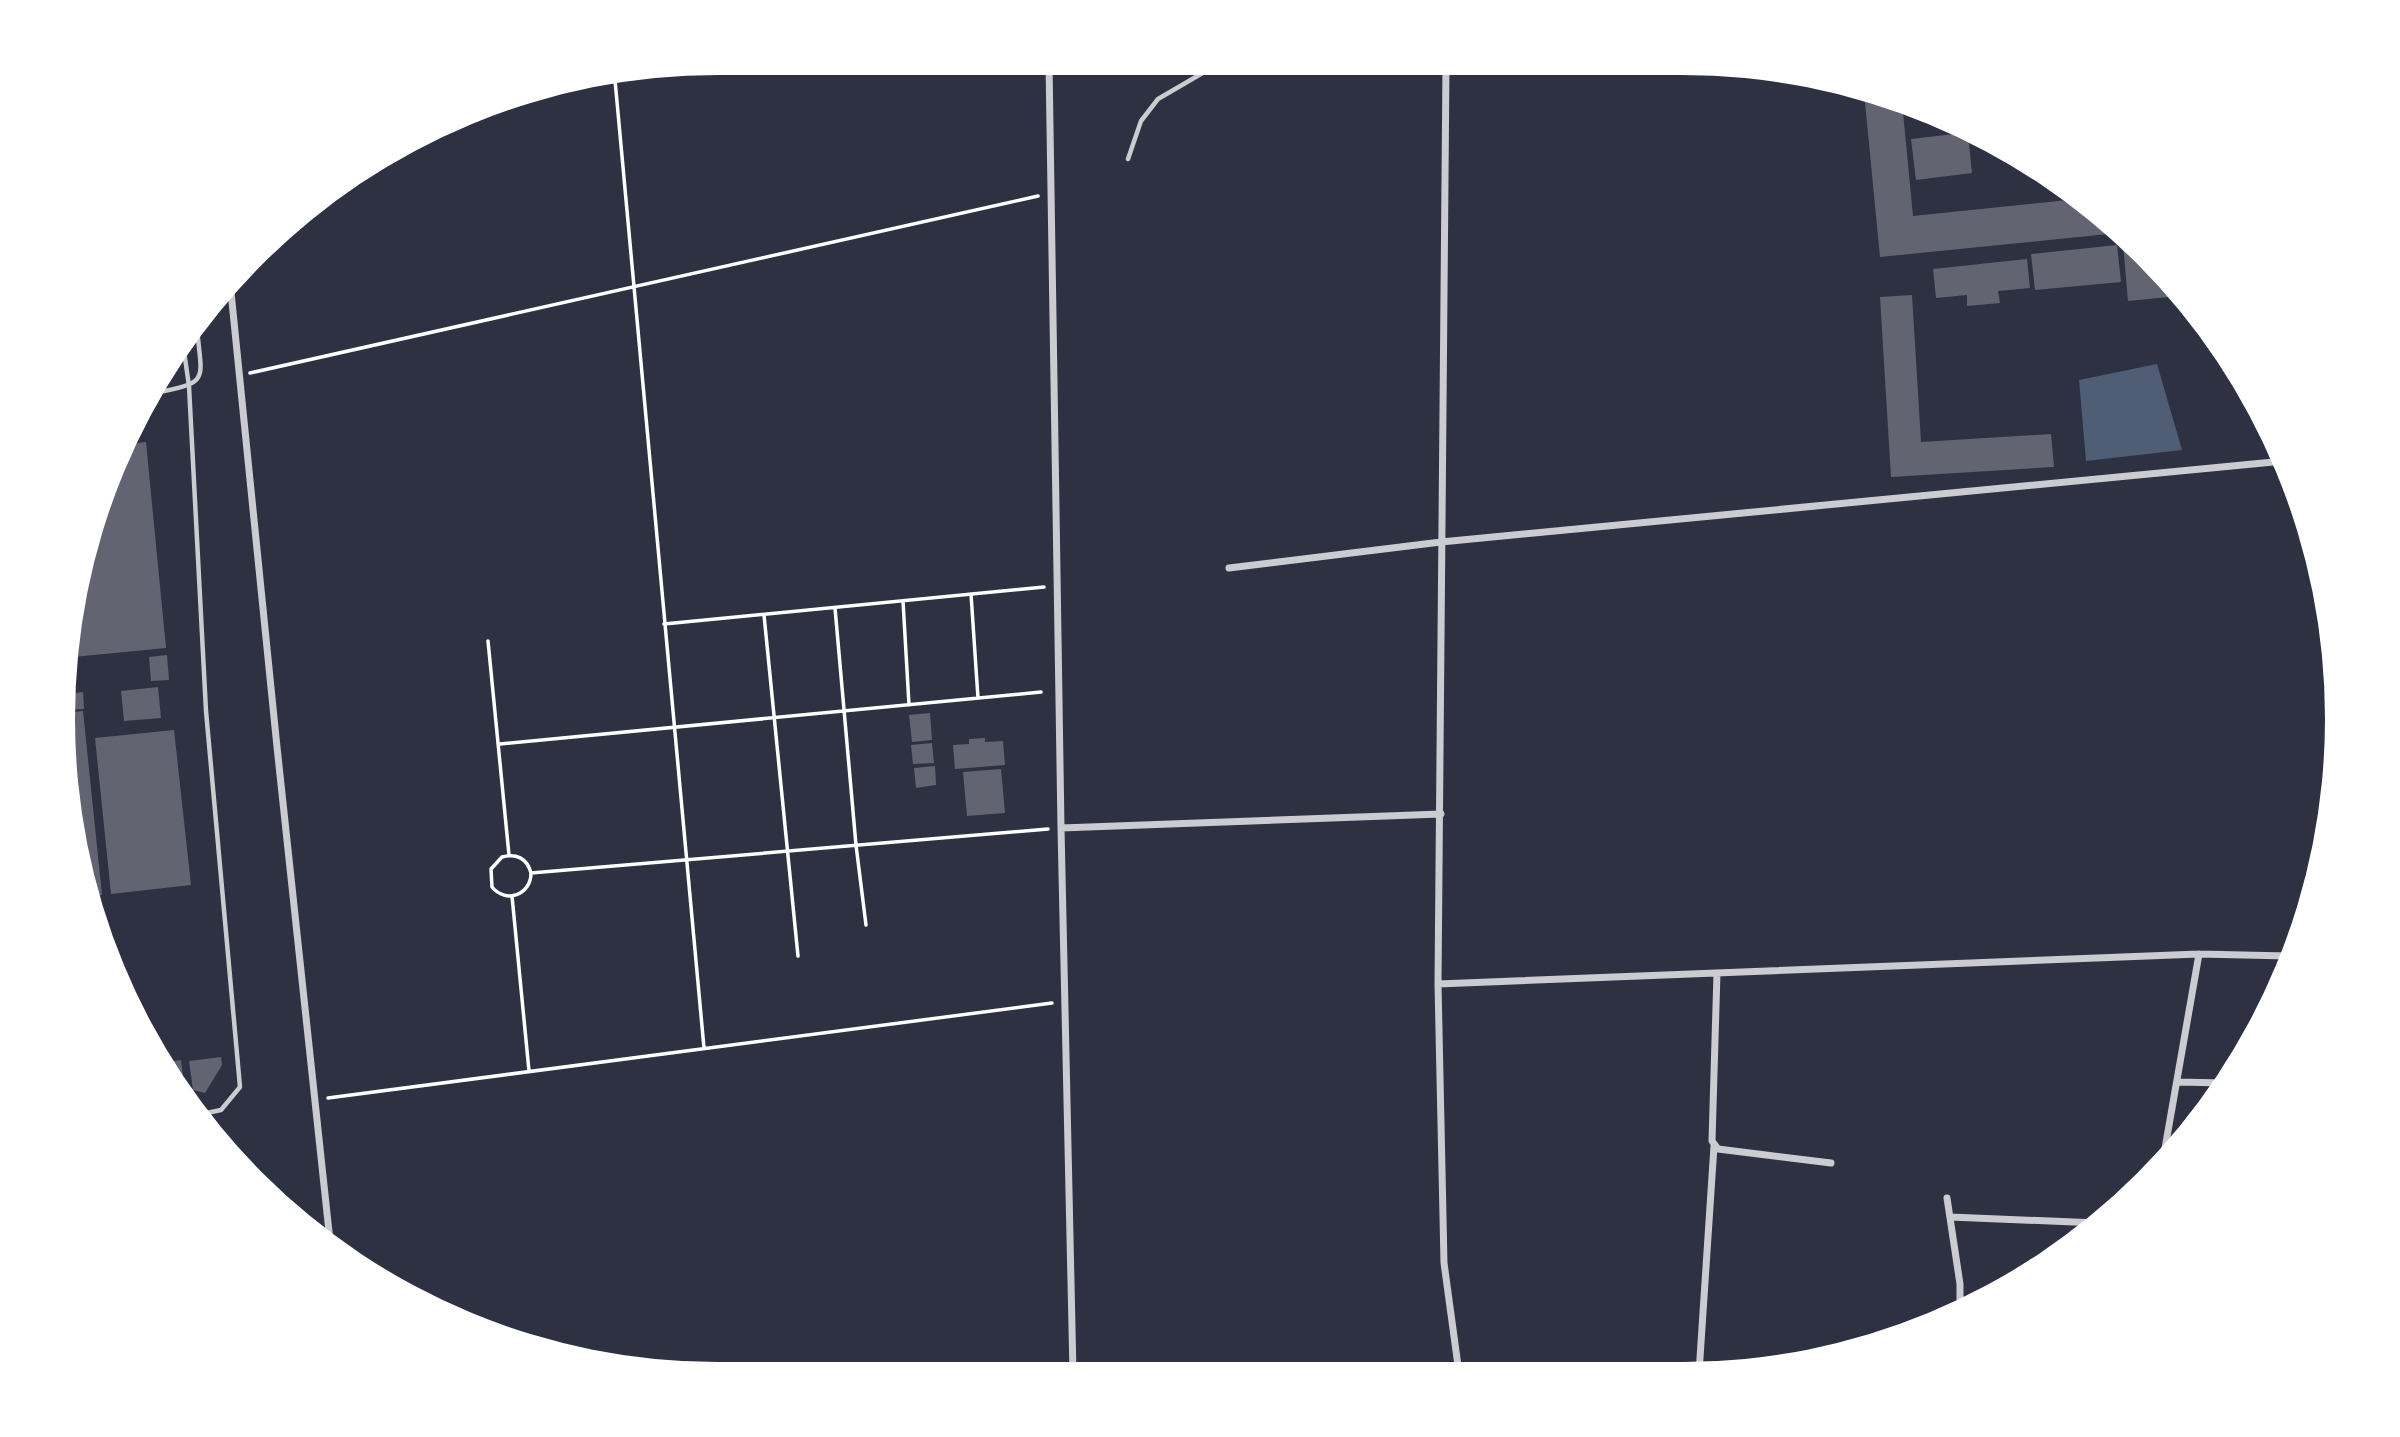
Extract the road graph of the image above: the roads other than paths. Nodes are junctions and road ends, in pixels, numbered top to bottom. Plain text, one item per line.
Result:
1 (1049, 75) edge
2 (1199, 75) edge
3 (1446, 75) edge
4 (1128, 159) dead end
5 (232, 297) edge
6 (198, 341) edge
7 (185, 359) edge
8 (189, 386) junction
9 (165, 391) edge
10 (2271, 462) edge
11 (1441, 542) junction
12 (1229, 568) dead end
13 (1441, 814) junction
14 (1061, 828) junction
15 (2199, 954) junction
16 (2279, 956) edge
17 (1717, 973) junction
18 (1438, 985) junction
19 (2177, 1082) junction
20 (2211, 1083) edge
21 (210, 1112) edge
22 (2166, 1141) edge
23 (1714, 1146) junction
24 (1831, 1163) dead end
25 (1947, 1198) dead end
26 (1950, 1217) junction
27 (2081, 1222) edge
28 (329, 1230) edge
29 (1960, 1298) edge
30 (1700, 1361) edge
31 (1073, 1362) edge
32 (1458, 1362) edge

1 - 14 street
2 - 4 lane
3 - 11 street
5 - 28 street
6 - 8 lane
7 - 8 lane
8 - 9 lane
8 - 21 lane
10 - 11 street
11 - 12 street
11 - 13 street
13 - 14 street
13 - 18 street
14 - 31 street
15 - 16 street
15 - 17 street
15 - 19 street
17 - 18 street
17 - 23 street
18 - 32 street
19 - 20 street
19 - 22 street
23 - 24 street
23 - 30 street
25 - 26 street
26 - 27 street
26 - 29 street

